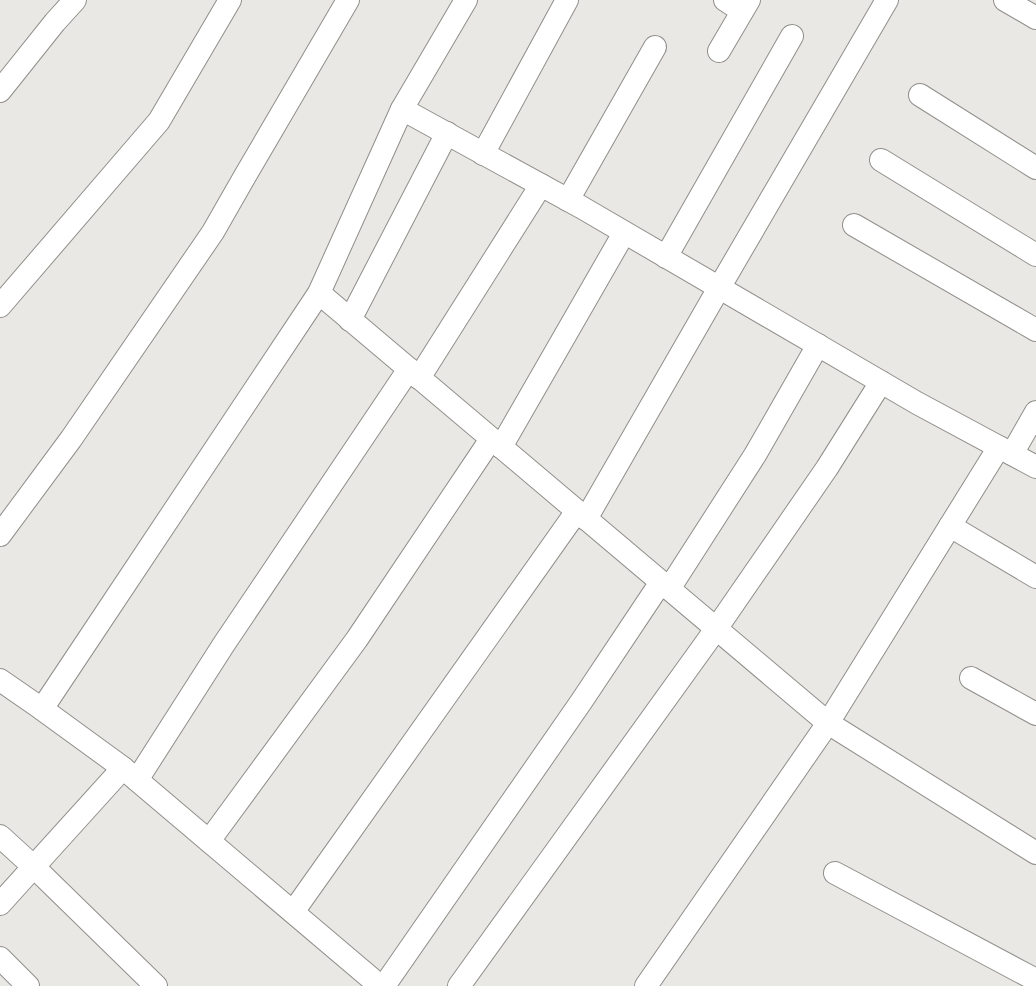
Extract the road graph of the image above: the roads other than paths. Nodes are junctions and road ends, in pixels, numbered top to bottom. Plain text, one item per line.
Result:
1 (75, 0) edge
2 (230, 0) edge
3 (348, 0) edge
4 (466, 0) edge
5 (567, 0) edge
6 (887, 0) edge
7 (1005, 0) edge
8 (739, 4) edge
9 (1036, 18) edge
10 (792, 36) dead end
11 (655, 47) dead end
12 (719, 50) dead end
13 (0, 90) edge
14 (920, 95) dead end
15 (402, 109) junction
16 (447, 133) junction
17 (483, 154) junction
18 (880, 160) dead end
19 (1036, 168) edge
20 (541, 185) junction
21 (568, 200) junction
22 (854, 225) dead end
23 (624, 233) junction
24 (1036, 255) edge
25 (666, 257) junction
26 (719, 288) junction
27 (319, 293) junction
28 (0, 306) edge
29 (350, 320) junction
30 (1036, 330) edge
31 (818, 345) junction
32 (414, 373) junction
33 (882, 382) junction
34 (1036, 412) edge
35 (496, 443) junction
36 (1006, 450) junction
37 (1036, 467) edge
38 (582, 515) junction
39 (950, 526) junction
40 (0, 535) edge
41 (1036, 577) edge
42 (665, 586) junction
43 (716, 629) junction
44 (970, 678) dead end
45 (0, 680) edge
46 (42, 709) junction
47 (1036, 714) edge
48 (828, 723) junction
49 (130, 774) junction
50 (0, 836) edge
51 (209, 841) junction
52 (1036, 852) edge
53 (34, 867) junction
54 (835, 873) dead end
55 (0, 904) edge
56 (293, 912) junction
57 (0, 958) edge
58 (1036, 980) edge
59 (28, 986) edge
60 (156, 986) edge
61 (380, 986) edge
62 (384, 986) edge
63 (459, 986) edge
64 (646, 986) edge

1 - 13 street
2 - 28 street
3 - 40 street
4 - 15 street
5 - 17 street
6 - 26 street
7 - 9 street
8 - 12 street
10 - 25 street
11 - 21 street
14 - 19 street
15 - 16 street
15 - 27 street
16 - 17 street
16 - 29 street
17 - 20 street
18 - 24 street
20 - 21 street
20 - 32 street
21 - 23 street
22 - 30 street
23 - 25 street
23 - 35 street
25 - 26 street
26 - 31 street
26 - 38 street
27 - 29 street
27 - 46 street
29 - 32 street
31 - 33 street
31 - 42 street
32 - 35 street
32 - 49 street
33 - 36 street
33 - 43 street
34 - 36 street
35 - 38 street
35 - 51 street
36 - 37 street
36 - 39 street
38 - 42 street
38 - 56 street
39 - 41 street
39 - 48 street
42 - 43 street
42 - 62 street
43 - 48 street
43 - 63 street
44 - 47 street
45 - 46 street
46 - 49 street
48 - 52 street
48 - 64 street
49 - 51 street
49 - 53 street
50 - 53 street
51 - 56 street
53 - 55 street
53 - 60 street
54 - 58 street
56 - 61 street
57 - 59 street

